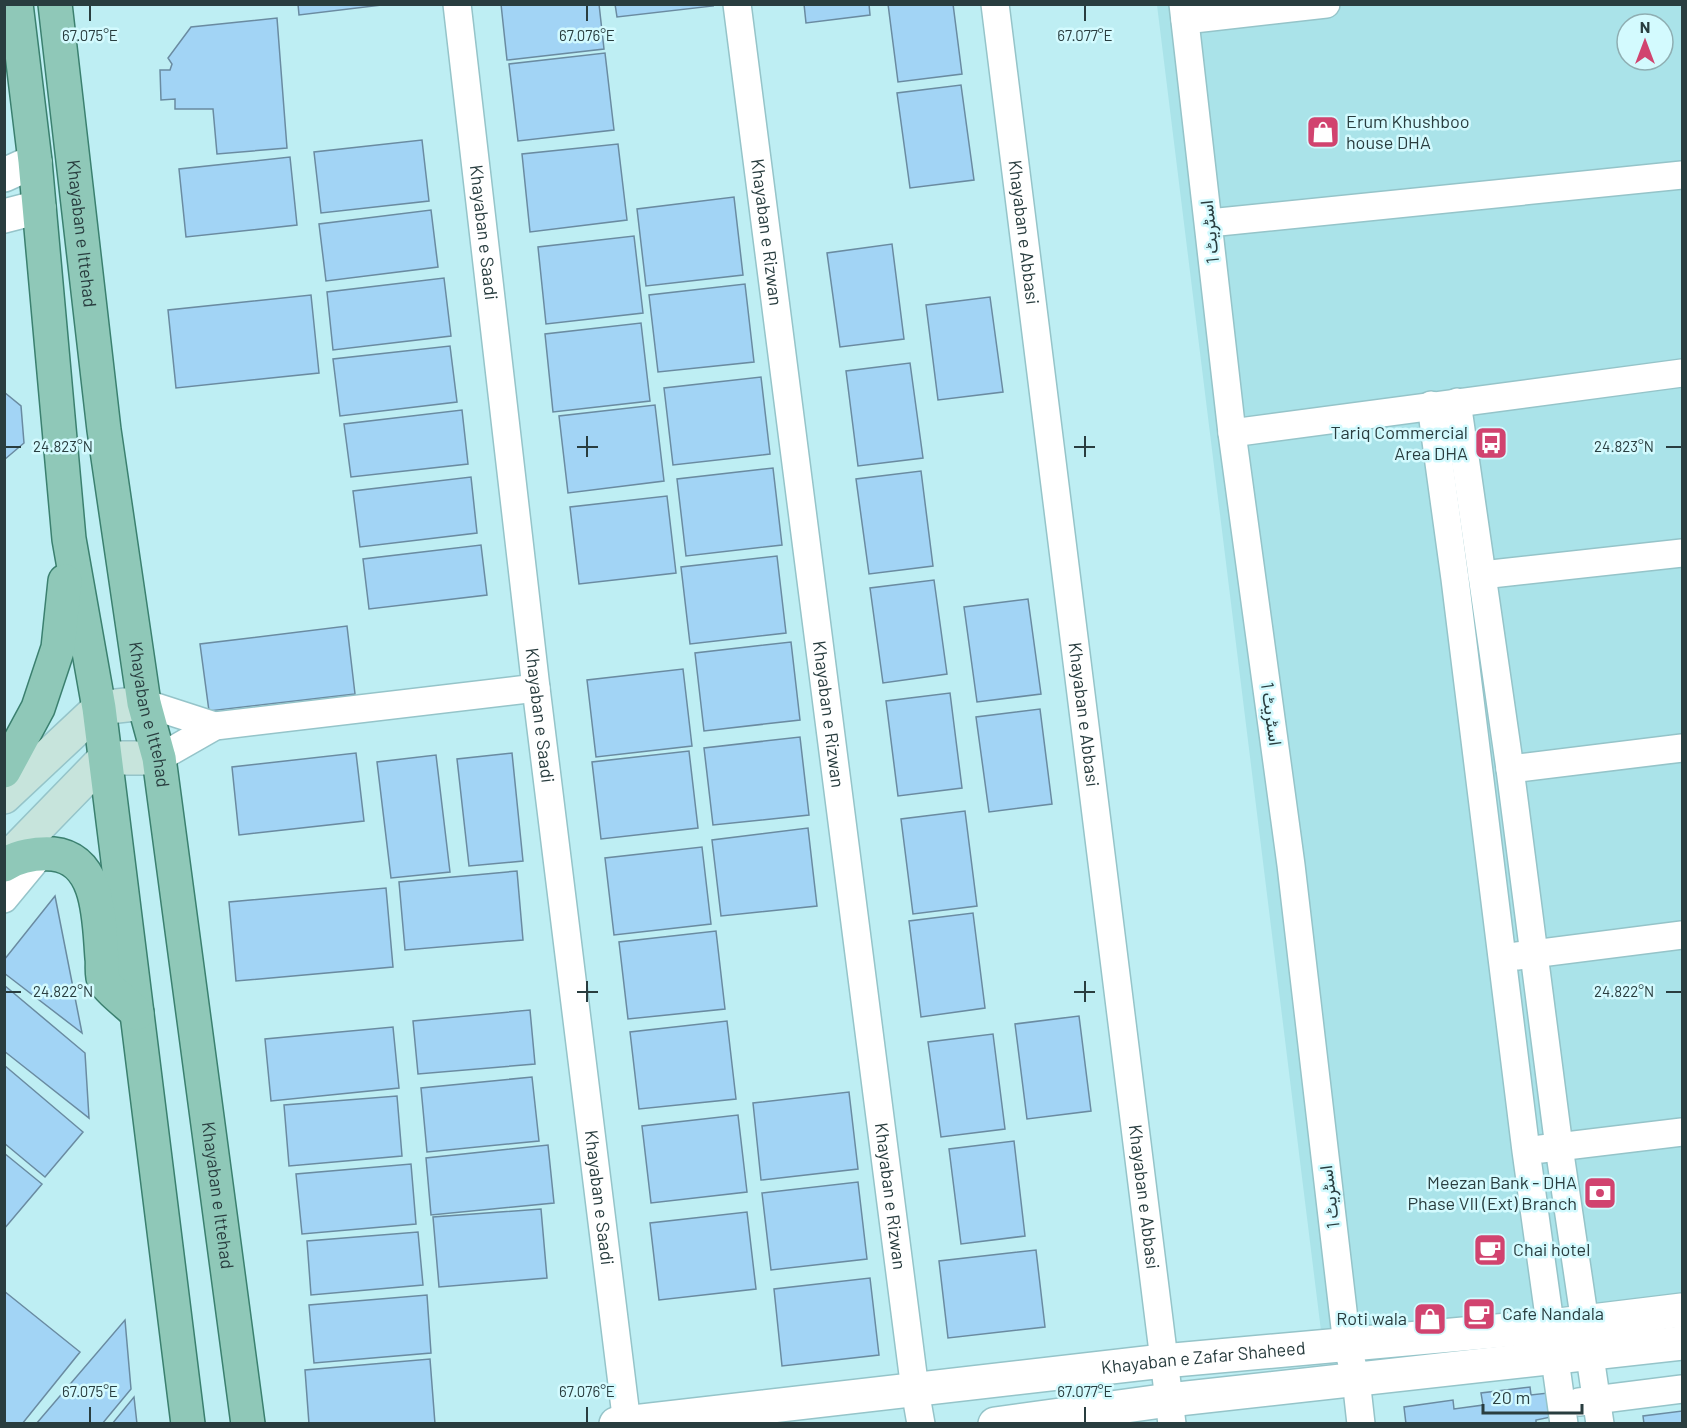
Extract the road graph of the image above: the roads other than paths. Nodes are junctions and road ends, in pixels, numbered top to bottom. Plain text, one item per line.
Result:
1 (16, 4) edge
2 (55, 4) edge
3 (457, 4) edge
4 (737, 4) edge
5 (995, 4) edge
6 (1326, 4) edge
7 (1184, 12) edge
8 (16, 76) edge
9 (35, 161) junction
10 (4, 175) edge
11 (1683, 175) edge
12 (39, 207) junction
13 (4, 216) edge
14 (1209, 223) junction
15 (1683, 373) edge
16 (1444, 404) junction
17 (1232, 433) junction
18 (69, 539) junction
19 (1683, 553) edge
20 (1482, 575) junction
21 (536, 688) junction
22 (144, 703) junction
23 (39, 708) junction
24 (99, 708) junction
25 (215, 726) junction
26 (4, 747) edge
27 (1683, 748) edge
28 (105, 758) junction
29 (159, 758) junction
30 (1510, 769) junction
31 (4, 771) edge
32 (4, 797) edge
33 (42, 853) junction
34 (4, 863) edge
35 (4, 899) edge
36 (1683, 935) edge
37 (1533, 954) junction
38 (1502, 957) junction
39 (138, 1014) junction
40 (1683, 1132) edge
41 (1559, 1147) junction
42 (1526, 1151) junction
43 (1683, 1310) edge
44 (1584, 1322) junction
45 (1553, 1341) junction
46 (1683, 1343) edge
47 (1336, 1347) junction
48 (1589, 1353) junction
49 (1175, 1360) junction
50 (1342, 1381) junction
51 (1683, 1389) edge
52 (915, 1390) junction
53 (1176, 1407) edge
54 (1598, 1411) edge
55 (1562, 1414) edge
56 (623, 1423) edge
57 (188, 1424) edge
58 (248, 1424) edge
59 (921, 1424) edge
60 (995, 1424) edge
61 (1361, 1424) edge

1 - 8 main road
2 - 22 main road, Khayaban e Ittehad
3 - 21 street, Khayaban e Saadi
4 - 52 street, Khayaban e Rizwan
5 - 49 street, Khayaban e Abbasi
6 - 7 street
7 - 14 street, اسٹریٹ 1
8 - 9 main road
9 - 10 street
9 - 12 main road
11 - 14 street
12 - 13 street
12 - 18 main road
14 - 17 street, اسٹریٹ 1
15 - 16 street
16 - 17 street
16 - 20 street
16 - 38 street
17 - 47 street, اسٹریٹ 1
18 - 23 main road
18 - 24 main road
19 - 20 street
20 - 30 street
21 - 25 street
21 - 56 street, Khayaban e Saadi
22 - 24 main road
22 - 25 street
22 - 29 main road, Khayaban e Ittehad
23 - 26 street
23 - 31 main road
24 - 28 main road
24 - 32 main road
25 - 29 street
27 - 30 street
28 - 29 main road
28 - 34 main road
28 - 39 main road
29 - 58 main road, Khayaban e Ittehad
30 - 37 street
33 - 34 main road
33 - 35 street
33 - 39 main road
36 - 37 street
37 - 38 street
37 - 41 street
38 - 42 street
39 - 57 main road
40 - 41 street
41 - 42 street
41 - 44 street
42 - 45 street
43 - 44 street, Khayaban e Zafar Shaheed
44 - 45 street, Khayaban e Zafar Shaheed
44 - 48 street
45 - 47 street, Khayaban e Zafar Shaheed
45 - 48 street
45 - 50 street
45 - 55 street
46 - 48 street
47 - 49 street, Khayaban e Zafar Shaheed
47 - 50 street, اسٹریٹ 1
48 - 54 street
49 - 52 street, Khayaban e Zafar Shaheed
49 - 53 street, Khayaban e Abbasi
50 - 53 street
50 - 61 street, اسٹریٹ 1
51 - 54 street
52 - 56 street, Khayaban e Zafar Shaheed
52 - 59 street, Khayaban e Rizwan
53 - 60 street
54 - 55 street

